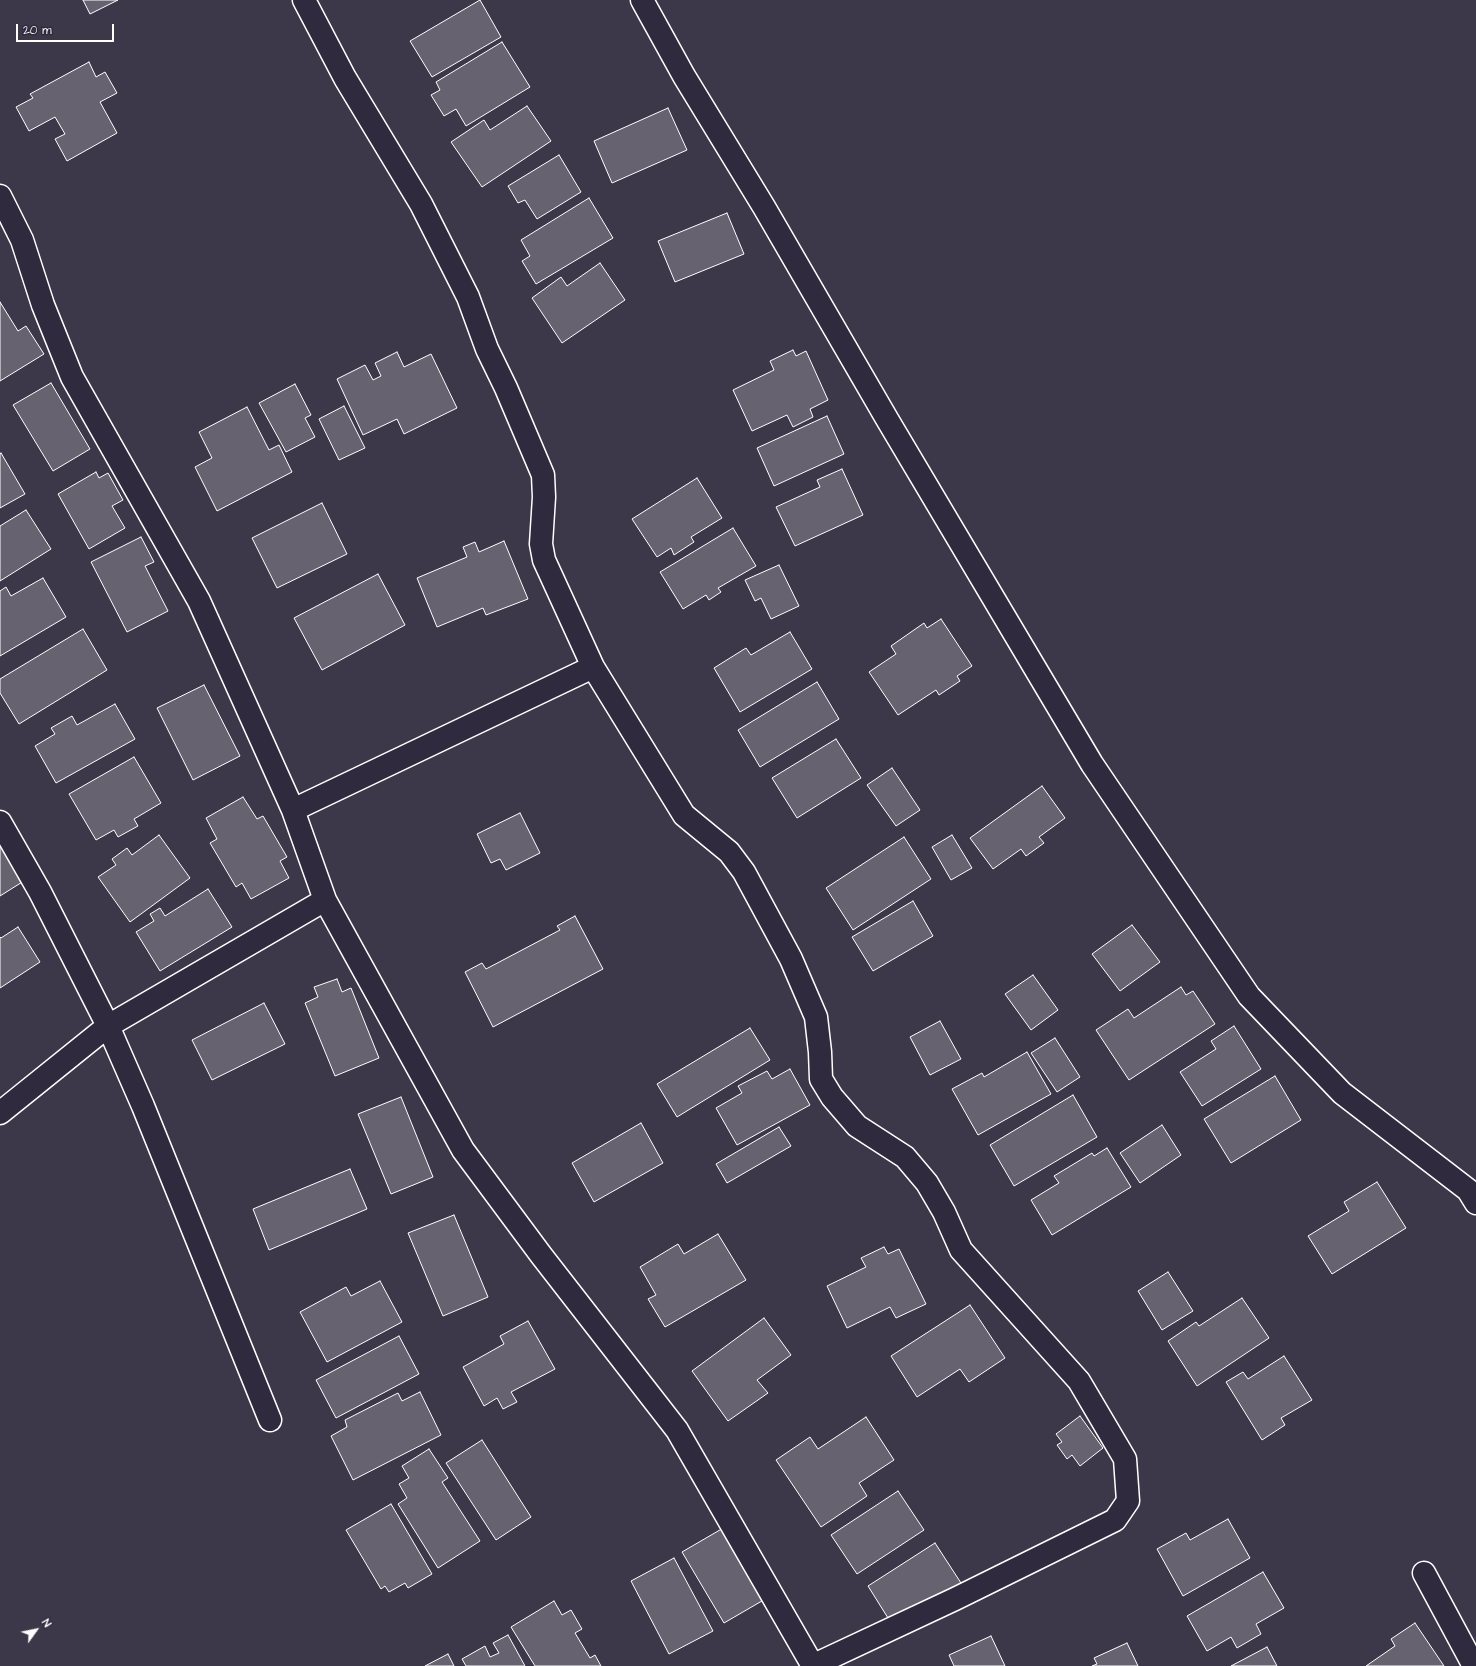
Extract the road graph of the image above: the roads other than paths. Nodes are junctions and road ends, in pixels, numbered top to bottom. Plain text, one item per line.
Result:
1 (304, 0) edge
2 (642, 0) edge
3 (0, 196) edge
4 (593, 667) junction
5 (293, 810) junction
6 (0, 822) edge
7 (325, 900) junction
8 (108, 1026) junction
9 (0, 1113) edge
10 (1476, 1203) edge
11 (270, 1420) dead end
12 (1424, 1572) dead end
13 (813, 1666) edge
14 (1474, 1666) edge

1 - 4 street
2 - 10 street
3 - 5 street
4 - 5 street
4 - 13 street
5 - 7 street
6 - 8 street
7 - 8 street
7 - 13 street
8 - 9 street
8 - 11 street
12 - 14 street

